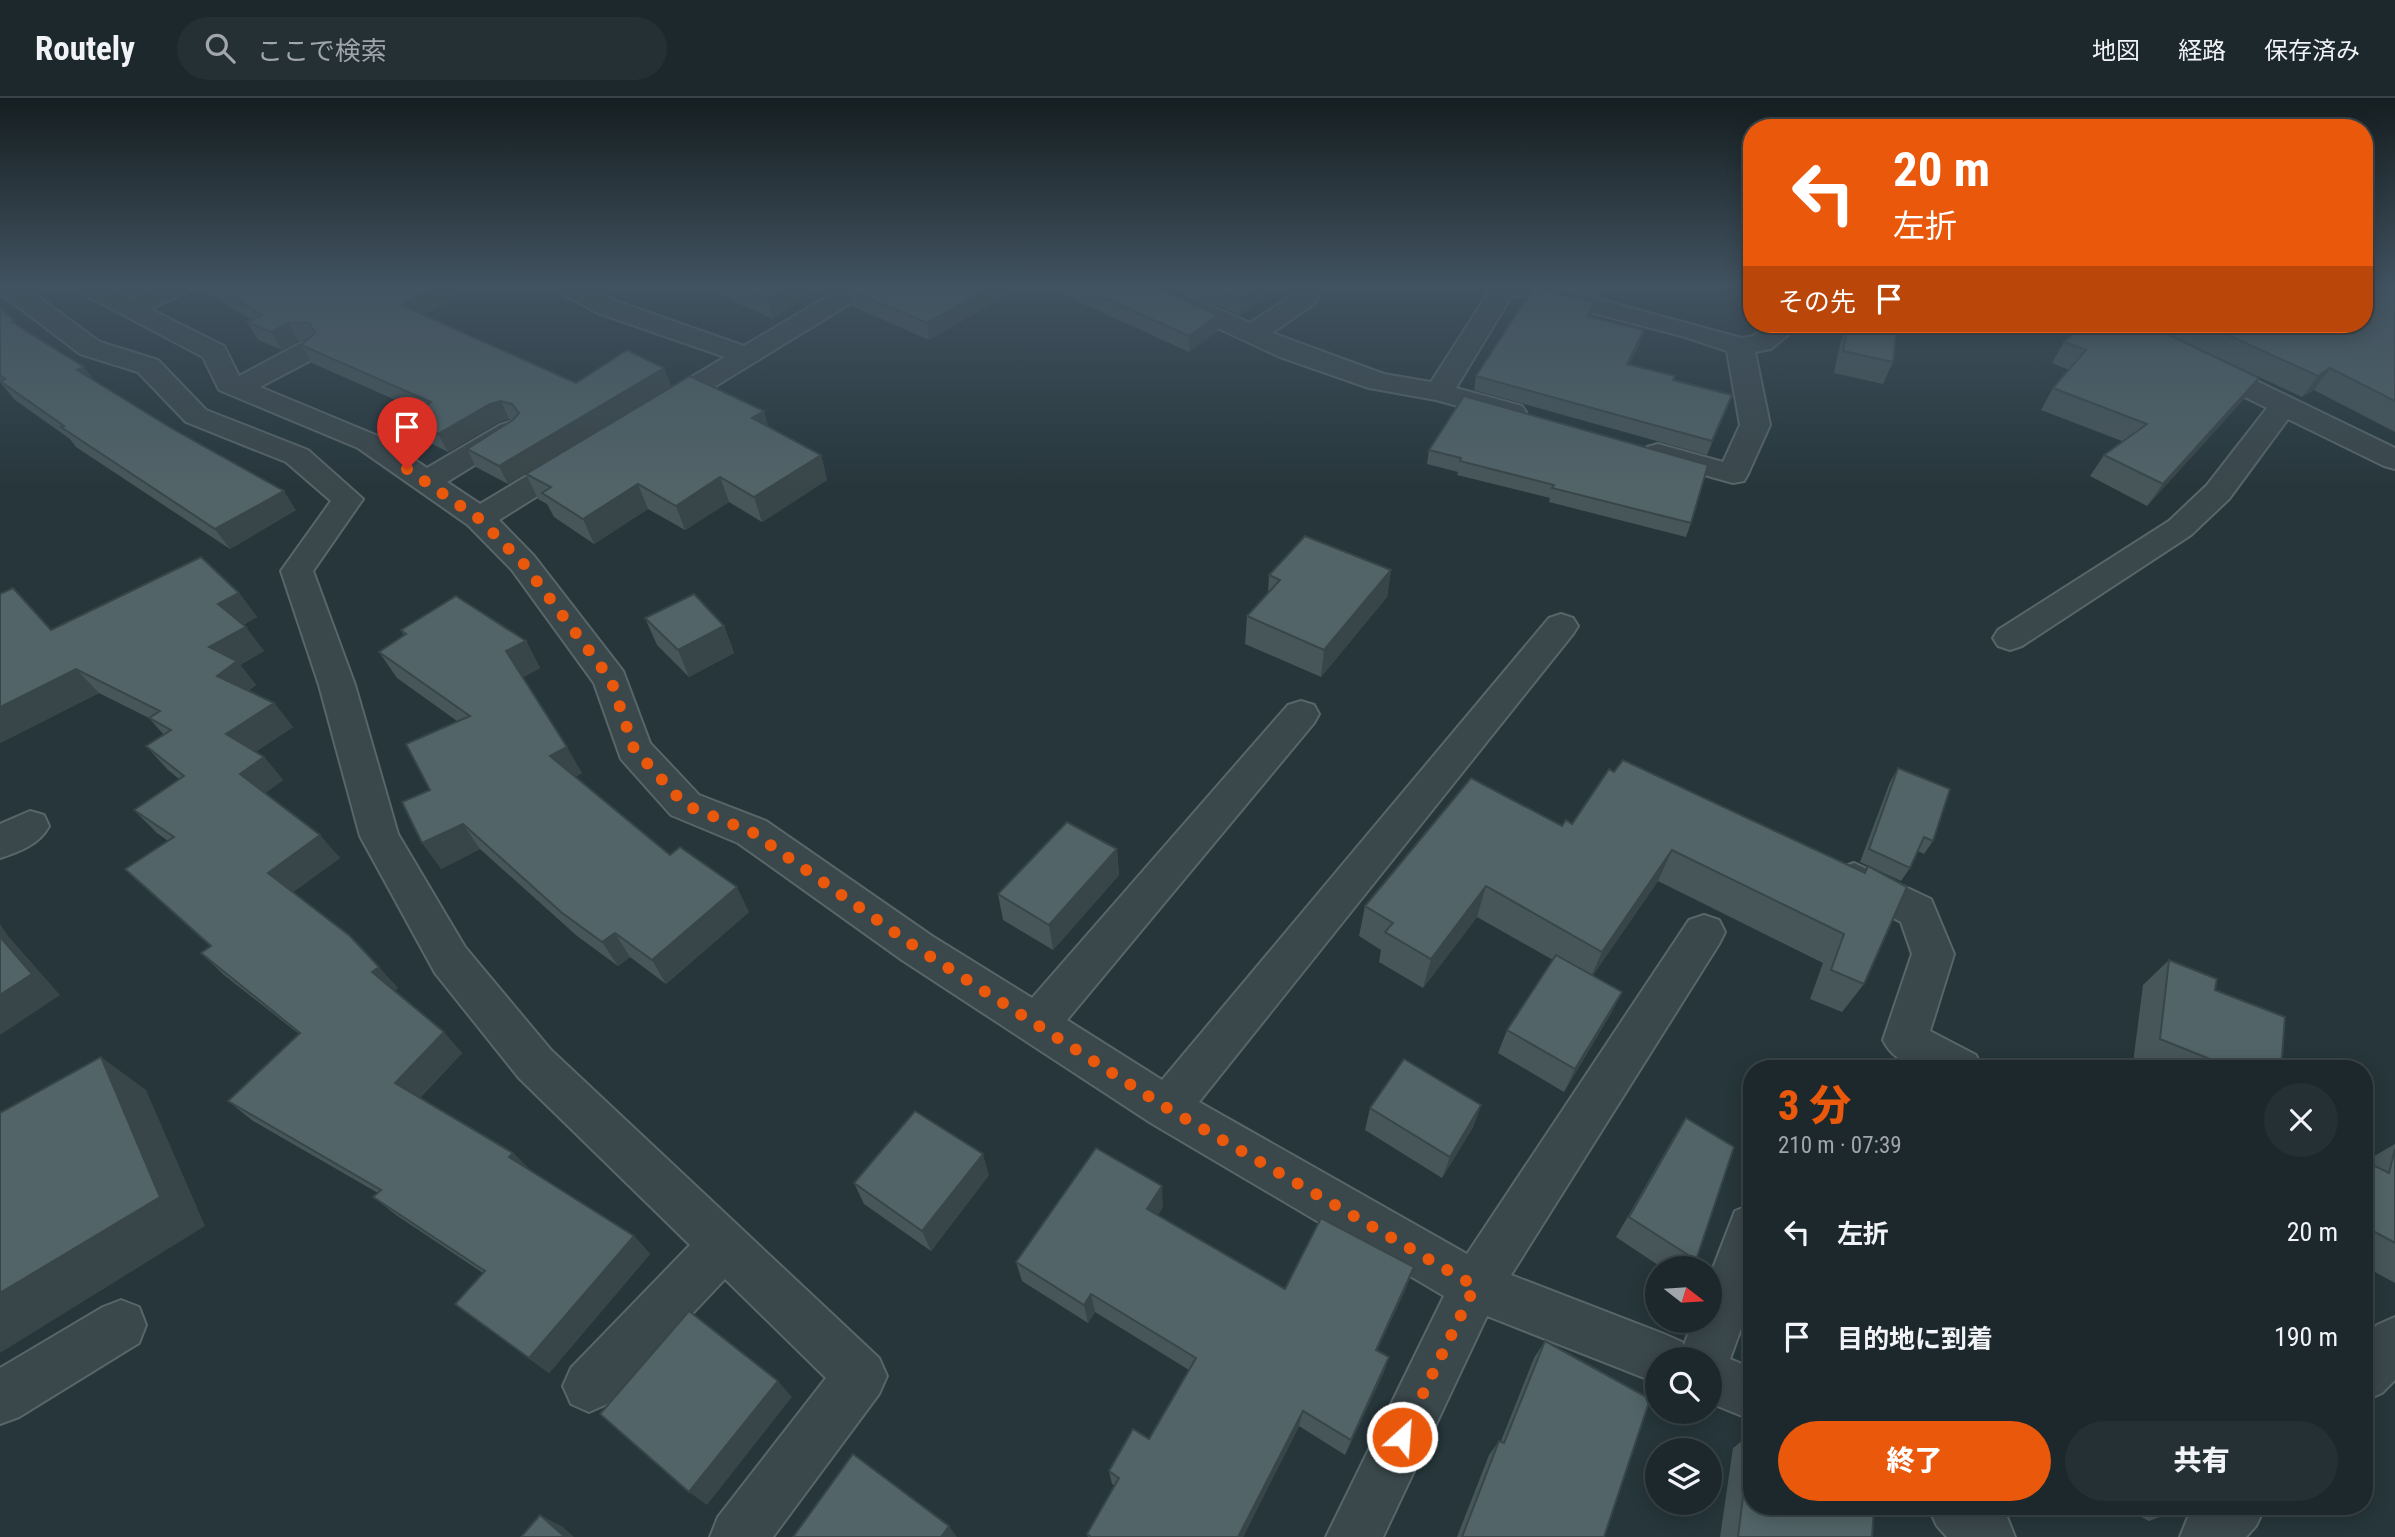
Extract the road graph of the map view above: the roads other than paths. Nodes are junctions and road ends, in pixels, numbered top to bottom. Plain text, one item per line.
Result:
1 (110, 354) edge
2 (215, 354) edge
3 (302, 354) edge
4 (742, 354) edge
5 (750, 354) edge
6 (1299, 354) edge
7 (1462, 354) edge
8 (1742, 354) edge
9 (2180, 354) edge
10 (747, 356) junction
11 (237, 388) junction
12 (1439, 392) junction
13 (2284, 405) junction
14 (1533, 418) edge
15 (642, 419) edge
16 (510, 431) edge
17 (1626, 444) edge
18 (595, 447) edge
19 (2395, 460) edge
20 (426, 482) junction
21 (478, 518) junction
22 (1561, 626) dead end
23 (2010, 638) dead end
24 (1301, 713) dead end
25 (1834, 868) edge
26 (1704, 932) dead end
27 (1036, 1025) junction
28 (1943, 1060) edge
29 (1167, 1108) junction
30 (724, 1244) junction
31 (1743, 1253) edge
32 (1475, 1286) junction
33 (121, 1325) dead end
34 (2395, 1343) edge
35 (1709, 1347) edge
36 (1645, 1353) edge
37 (2373, 1366) edge
38 (1722, 1382) edge
39 (589, 1386) dead end
40 (1743, 1390) edge
41 (0, 1398) edge
42 (1964, 1515) edge
43 (2229, 1515) edge
44 (738, 1537) edge
45 (1354, 1537) edge
46 (1987, 1537) edge
47 (2208, 1537) edge

1 - 30 street
2 - 11 street
3 - 11 street
4 - 10 street
5 - 10 street
6 - 12 street
7 - 12 street
8 - 17 street
9 - 13 street
10 - 15 street
11 - 20 street
12 - 14 street
13 - 19 street
13 - 23 street
16 - 20 street
18 - 21 street
20 - 21 street
21 - 27 street
22 - 29 street
24 - 27 street
25 - 28 street
26 - 32 street
27 - 29 street
29 - 32 street
30 - 39 street
30 - 44 street
31 - 35 street
32 - 36 street
32 - 45 street
33 - 41 street
34 - 37 street
38 - 40 street
42 - 46 street
43 - 47 street

